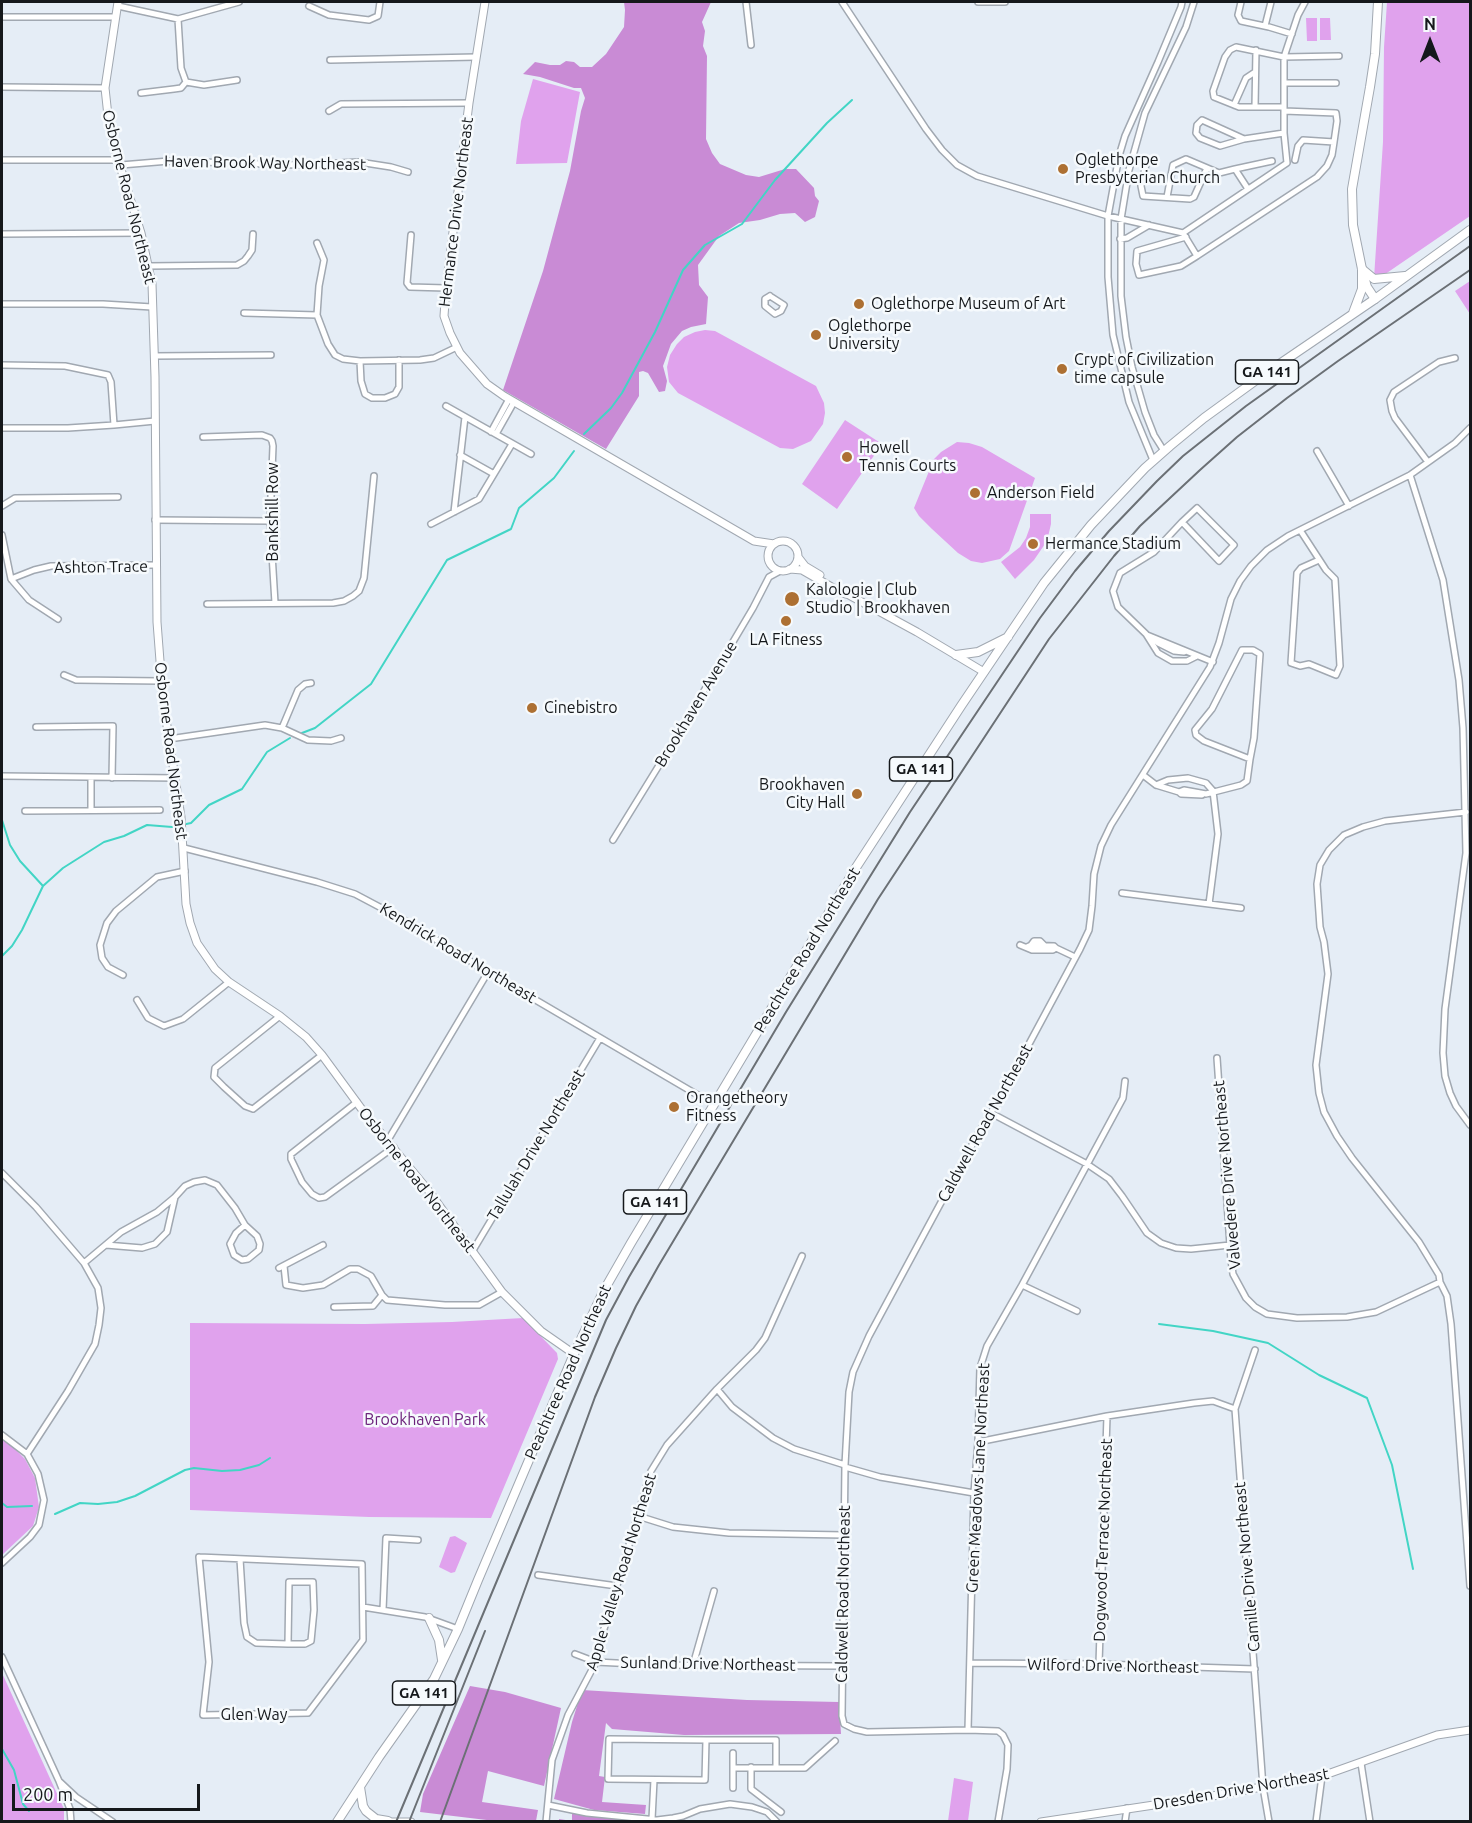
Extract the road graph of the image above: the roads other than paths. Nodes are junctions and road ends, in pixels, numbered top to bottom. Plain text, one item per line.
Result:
1 (239, 2) edge
2 (380, 2) edge
3 (485, 2) edge
4 (746, 2) edge
5 (842, 2) edge
6 (978, 2) edge
7 (1005, 2) edge
8 (1182, 2) edge
9 (1194, 2) edge
10 (1241, 2) edge
11 (1271, 2) edge
12 (1305, 2) edge
13 (1378, 2) edge
14 (118, 4) edge
15 (309, 6) dead end
16 (2, 17) edge
17 (116, 17) junction
18 (178, 19) junction
19 (1265, 26) junction
20 (1292, 34) junction
21 (751, 45) dead end
22 (1256, 50) junction
23 (1339, 56) dead end
24 (476, 57) junction
25 (1284, 57) junction
26 (330, 60) dead end
27 (1256, 72) junction
28 (237, 80) dead end
29 (186, 82) junction
30 (1285, 83) junction
31 (1336, 83) dead end
32 (2, 87) edge
33 (105, 88) junction
34 (141, 93) dead end
35 (469, 103) junction
36 (1234, 105) junction
37 (1256, 107) junction
38 (1284, 109) junction
39 (329, 111) dead end
40 (1284, 133) junction
41 (1244, 139) junction
42 (1334, 142) junction
43 (2, 160) edge
44 (1147, 160) dead end
45 (1295, 160) dead end
46 (1272, 162) dead end
47 (119, 163) junction
48 (1207, 168) junction
49 (1235, 169) junction
50 (408, 172) dead end
51 (1248, 189) junction
52 (1167, 198) junction
53 (1108, 216) junction
54 (1121, 219) junction
55 (1132, 221) junction
56 (1149, 225) junction
57 (1470, 230) edge
58 (2, 234) edge
59 (141, 234) junction
60 (253, 234) dead end
61 (411, 235) dead end
62 (1131, 235) junction
63 (1185, 235) junction
64 (1120, 239) junction
65 (317, 243) dead end
66 (1197, 256) junction
67 (149, 266) junction
68 (1362, 269) junction
69 (1406, 276) junction
70 (446, 288) junction
71 (1375, 299) junction
72 (2, 304) edge
73 (152, 307) junction
74 (244, 313) dead end
75 (1353, 313) junction
76 (317, 315) junction
77 (457, 347) junction
78 (271, 355) dead end
79 (154, 356) junction
80 (1455, 358) dead end
81 (399, 360) junction
82 (360, 362) junction
83 (2, 366) edge
84 (512, 400) junction
85 (446, 406) dead end
86 (465, 417) junction
87 (154, 421) junction
88 (114, 425) junction
89 (2, 428) edge
90 (1470, 428) edge
91 (493, 433) junction
92 (203, 436) dead end
93 (512, 444) junction
94 (1164, 451) junction
95 (1317, 451) dead end
96 (531, 454) dead end
97 (460, 455) junction
98 (1154, 460) junction
99 (1428, 462) junction
100 (494, 474) junction
101 (1410, 475) junction
102 (375, 476) dead end
103 (118, 497) dead end
104 (2, 506) edge
105 (1349, 506) junction
106 (454, 512) junction
107 (155, 520) junction
108 (270, 521) junction
109 (1182, 522) junction
110 (431, 524) dead end
111 (1300, 530) junction
112 (2, 535) edge
113 (758, 542) junction
114 (774, 544) junction
115 (768, 553) junction
116 (798, 557) junction
117 (1319, 560) junction
118 (156, 566) junction
119 (771, 567) junction
120 (790, 569) junction
121 (780, 571) junction
122 (769, 577) junction
123 (11, 579) junction
124 (849, 595) junction
125 (275, 603) junction
126 (207, 604) dead end
127 (58, 619) dead end
128 (1146, 634) junction
129 (1008, 637) junction
130 (956, 655) junction
131 (1195, 655) junction
132 (1213, 662) junction
133 (984, 672) junction
134 (64, 675) dead end
135 (160, 681) junction
136 (311, 683) dead end
137 (36, 727) dead end
138 (282, 728) junction
139 (341, 738) dead end
140 (169, 739) junction
141 (1250, 759) junction
142 (1143, 775) junction
143 (2, 776) edge
144 (91, 778) junction
145 (112, 778) junction
146 (176, 778) junction
147 (1156, 785) junction
148 (1213, 791) junction
149 (91, 810) junction
150 (160, 810) dead end
151 (25, 811) dead end
152 (1466, 812) junction
153 (613, 840) dead end
154 (183, 844) junction
155 (185, 871) junction
156 (1462, 884) junction
157 (1470, 885) edge
158 (1122, 893) dead end
159 (1209, 904) junction
160 (1241, 908) dead end
161 (1020, 945) dead end
162 (1075, 957) junction
163 (488, 972) junction
164 (123, 975) dead end
165 (229, 982) junction
166 (137, 1000) dead end
167 (280, 1016) junction
168 (600, 1038) junction
169 (322, 1055) junction
170 (1217, 1058) dead end
171 (1125, 1081) dead end
172 (357, 1102) junction
173 (713, 1104) junction
174 (991, 1113) junction
175 (1470, 1125) edge
176 (388, 1140) junction
177 (394, 1147) junction
178 (1087, 1164) junction
179 (2, 1173) edge
180 (175, 1197) junction
181 (162, 1208) junction
182 (172, 1214) junction
183 (245, 1225) junction
184 (106, 1245) junction
185 (323, 1245) dead end
186 (1230, 1245) junction
187 (472, 1252) junction
188 (802, 1256) dead end
189 (84, 1263) junction
190 (1440, 1282) junction
191 (1022, 1285) junction
192 (502, 1292) junction
193 (382, 1295) junction
194 (334, 1307) dead end
195 (1077, 1311) dead end
196 (1255, 1350) dead end
197 (574, 1353) junction
198 (717, 1389) junction
199 (1235, 1409) junction
200 (1107, 1416) junction
201 (2, 1435) edge
202 (978, 1442) junction
203 (27, 1454) junction
204 (845, 1466) junction
205 (1461, 1468) junction
206 (1470, 1468) edge
207 (974, 1492) junction
208 (638, 1516) junction
209 (844, 1534) junction
210 (418, 1540) dead end
211 (240, 1558) junction
212 (2, 1563) edge
213 (538, 1575) dead end
214 (617, 1586) junction
215 (1470, 1586) edge
216 (714, 1591) dead end
217 (363, 1607) junction
218 (383, 1610) junction
219 (429, 1618) junction
220 (458, 1629) junction
221 (288, 1644) junction
222 (575, 1654) dead end
223 (2, 1657) edge
224 (442, 1662) junction
225 (596, 1662) junction
226 (970, 1663) junction
227 (1099, 1664) junction
228 (693, 1665) junction
229 (842, 1665) junction
230 (1255, 1669) junction
231 (968, 1730) junction
232 (1470, 1730) edge
233 (706, 1740) junction
234 (835, 1741) dead end
235 (734, 1753) dead end
236 (1361, 1763) junction
237 (751, 1767) junction
238 (776, 1767) junction
239 (734, 1768) junction
240 (1322, 1776) junction
241 (654, 1780) junction
242 (59, 1781) junction
243 (360, 1787) junction
244 (1263, 1787) junction
245 (733, 1788) dead end
246 (548, 1805) junction
247 (1127, 1808) junction
248 (781, 1812) dead end
249 (652, 1819) junction
250 (71, 1821) edge
251 (113, 1821) edge
252 (337, 1821) edge
253 (386, 1821) edge
254 (411, 1821) edge
255 (546, 1821) edge
256 (777, 1821) edge
257 (998, 1821) edge
258 (1041, 1821) edge
259 (1125, 1821) edge
260 (1269, 1821) edge
261 (1316, 1821) edge
262 (1370, 1821) edge

1 - 18 street
2 - 15 street
3 - 24 street, Hermance Drive Northeast
4 - 21 street
5 - 53 street
6 - 7 street
8 - 53 street
9 - 54 street
10 - 19 street
11 - 19 street
12 - 20 street
13 - 68 main road
14 - 17 street, Osborne Road Northeast
14 - 18 street
16 - 17 street
17 - 33 street, Osborne Road Northeast
18 - 29 street
19 - 20 street
20 - 25 street
22 - 25 street
22 - 27 street
22 - 36 street
23 - 25 street
24 - 26 street
24 - 35 street, Hermance Drive Northeast
25 - 30 street
27 - 36 street
27 - 37 street
28 - 29 street
29 - 34 street
30 - 31 street
30 - 38 street
32 - 33 street
33 - 47 street, Osborne Road Northeast
35 - 39 street
35 - 70 street, Hermance Drive Northeast
36 - 37 street
37 - 38 street
38 - 40 street
38 - 42 street
40 - 41 street
40 - 51 street
41 - 41 street
42 - 45 street
42 - 66 street
43 - 47 street, Haven Brook Way Northeast
44 - 52 street
46 - 49 street
47 - 50 street, Haven Brook Way Northeast
47 - 59 street, Osborne Road Northeast
48 - 49 street
48 - 52 street
48 - 52 street
49 - 51 street
51 - 63 street
53 - 54 street
53 - 98 street
54 - 55 street
54 - 64 street
55 - 56 street
55 - 62 street
56 - 62 street
56 - 63 street
57 - 69 highway, Peachtree Road Northeast / GA 141
58 - 59 street
59 - 67 street, Osborne Road Northeast
60 - 67 street
61 - 70 street
62 - 64 street
63 - 66 street
63 - 66 street
64 - 94 street
65 - 76 street
67 - 73 street, Osborne Road Northeast
68 - 69 highway
68 - 71 main road
68 - 75 highway
69 - 71 highway, Peachtree Road Northeast / GA 141
70 - 77 street, Hermance Drive Northeast
71 - 75 highway, Peachtree Road Northeast / GA 141
72 - 73 street
73 - 79 street, Osborne Road Northeast
74 - 76 street
75 - 94 highway, Peachtree Road Northeast / GA 141
76 - 82 street
77 - 81 street
77 - 84 street, Hermance Drive Northeast
78 - 79 street
79 - 87 street, Osborne Road Northeast
80 - 99 street
81 - 82 street
81 - 82 street
83 - 88 street
84 - 91 street
84 - 113 street, Hermance Drive Northeast
85 - 86 street
86 - 91 street
86 - 97 street
87 - 88 street
87 - 107 street, Osborne Road Northeast
88 - 89 street
90 - 99 street, Caldwell Road Northeast
91 - 93 street
92 - 108 street, Bankshill Row
93 - 96 street
93 - 100 street
94 - 98 highway, Peachtree Road Northeast / GA 141
95 - 105 street
97 - 100 street
97 - 106 street
98 - 129 highway, Peachtree Road Northeast / GA 141
99 - 101 street, Caldwell Road Northeast
100 - 106 street
101 - 105 street, Caldwell Road Northeast
101 - 152 street
102 - 125 street
103 - 104 street
105 - 111 street, Caldwell Road Northeast
106 - 110 street
107 - 108 street
107 - 118 street, Osborne Road Northeast
108 - 125 street, Bankshill Row
109 - 109 street
109 - 128 street
111 - 117 street
111 - 132 street, Caldwell Road Northeast
112 - 123 street
113 - 114 street, Hermance Drive Northeast
113 - 115 street, Hermance Drive Northeast
114 - 115 street
114 - 116 street, Hermance Drive Northeast
115 - 119 street
116 - 120 street
116 - 124 street, Hermance Drive Northeast
117 - 117 street
118 - 123 street, Ashton Trace
118 - 135 street, Osborne Road Northeast
119 - 121 street
119 - 122 street
120 - 121 street
120 - 124 street, Hermance Drive Northeast
121 - 122 street
122 - 153 street, Brookhaven Avenue
123 - 127 street
124 - 130 street, Hermance Drive Northeast
125 - 126 street
128 - 131 street
128 - 131 street
129 - 130 highway
129 - 133 highway, Peachtree Road Northeast / GA 141
130 - 133 street, Hermance Drive Northeast
131 - 132 street
132 - 142 street, Caldwell Road Northeast
133 - 173 highway, Peachtree Road Northeast / GA 141
134 - 135 street
135 - 140 street, Osborne Road Northeast
136 - 138 street
137 - 145 street
138 - 139 street
138 - 140 street
140 - 146 street, Osborne Road Northeast
141 - 141 street
141 - 148 street
142 - 147 street
142 - 162 street, Caldwell Road Northeast
143 - 144 street
144 - 145 street
144 - 149 street
145 - 146 street
146 - 154 street, Osborne Road Northeast
147 - 148 street
147 - 148 street
148 - 159 street
149 - 150 street
149 - 151 street
152 - 156 street
152 - 190 street
154 - 155 street, Osborne Road Northeast
154 - 163 street, Kendrick Road Northeast
155 - 164 street
155 - 165 street, Osborne Road Northeast
156 - 157 street
156 - 175 street
158 - 159 street
159 - 160 street
161 - 162 street
162 - 174 street, Caldwell Road Northeast
163 - 168 street, Kendrick Road Northeast
163 - 176 street
165 - 166 street
165 - 167 street, Osborne Road Northeast
167 - 169 street, Osborne Road Northeast
167 - 169 street
168 - 173 street, Kendrick Road Northeast
168 - 187 street, Tallulah Drive Northeast
169 - 172 street, Osborne Road Northeast
170 - 186 street, Valvedere Drive Northeast
171 - 178 street, Green Meadows Lane Northeast
172 - 176 street, Osborne Road Northeast
172 - 177 street
173 - 197 highway, Peachtree Road Northeast / GA 141
174 - 178 street
174 - 204 street, Caldwell Road Northeast
176 - 177 street, Osborne Road Northeast
177 - 187 street, Osborne Road Northeast
178 - 186 street
178 - 191 street, Green Meadows Lane Northeast
179 - 189 street
180 - 181 street
180 - 182 street
180 - 183 street
181 - 182 street
181 - 184 street
182 - 184 street
183 - 183 street
184 - 189 street
185 - 193 street
186 - 190 street, Valvedere Drive Northeast
187 - 192 street, Osborne Road Northeast
188 - 198 street, Apple Valley Road Northeast
189 - 203 street
190 - 205 street
191 - 195 street
191 - 202 street, Green Meadows Lane Northeast
192 - 193 street
192 - 197 street, Osborne Road Northeast
193 - 194 street
196 - 199 street, Camille Drive Northeast
197 - 220 highway, Peachtree Road Northeast / GA 141
198 - 204 street
198 - 208 street, Apple Valley Road Northeast
199 - 200 street
199 - 230 street, Camille Drive Northeast
200 - 202 street
200 - 227 street, Dogwood Terrace Northeast
201 - 203 street
202 - 207 street, Green Meadows Lane Northeast
203 - 212 street
204 - 207 street
204 - 209 street, Caldwell Road Northeast
205 - 206 street
205 - 215 street
207 - 226 street, Green Meadows Lane Northeast
208 - 209 street
208 - 214 street, Apple Valley Road Northeast
209 - 229 street, Caldwell Road Northeast
210 - 218 street
211 - 217 street, Glen Way
211 - 217 street, Glen Way
211 - 221 street
213 - 214 street
214 - 225 street, Apple Valley Road Northeast
216 - 228 street
217 - 218 street
218 - 219 street
219 - 220 street
219 - 224 highway
220 - 224 highway, Peachtree Road Northeast / GA 141
221 - 221 street
222 - 225 street, Sunland Drive Northeast
223 - 242 street
224 - 243 highway, Peachtree Road Northeast / GA 141
225 - 228 street, Sunland Drive Northeast
225 - 246 street, Apple Valley Road Northeast
226 - 227 street, Wilford Drive Northeast
226 - 231 street, Green Meadows Lane Northeast
227 - 230 street, Wilford Drive Northeast
228 - 229 street, Sunland Drive Northeast
229 - 231 street, Caldwell Road Northeast
230 - 244 street, Camille Drive Northeast
231 - 257 street, Caldwell Road Northeast
232 - 236 street, Dresden Drive Northeast
233 - 238 street
233 - 241 street
233 - 241 street
234 - 238 street
235 - 239 street
236 - 240 street, Dresden Drive Northeast
236 - 262 street
237 - 238 street
237 - 239 street
237 - 248 street
239 - 245 street
240 - 244 street, Dresden Drive Northeast
240 - 261 street
241 - 249 street
242 - 250 street
242 - 251 street
243 - 252 highway, Peachtree Road Northeast / GA 141
243 - 253 highway
244 - 247 street, Dresden Drive Northeast
244 - 260 street, Camille Drive Northeast
246 - 249 street
246 - 255 street, Apple Valley Road Northeast
247 - 258 street, Dresden Drive Northeast
247 - 259 street
249 - 256 street
253 - 254 street

